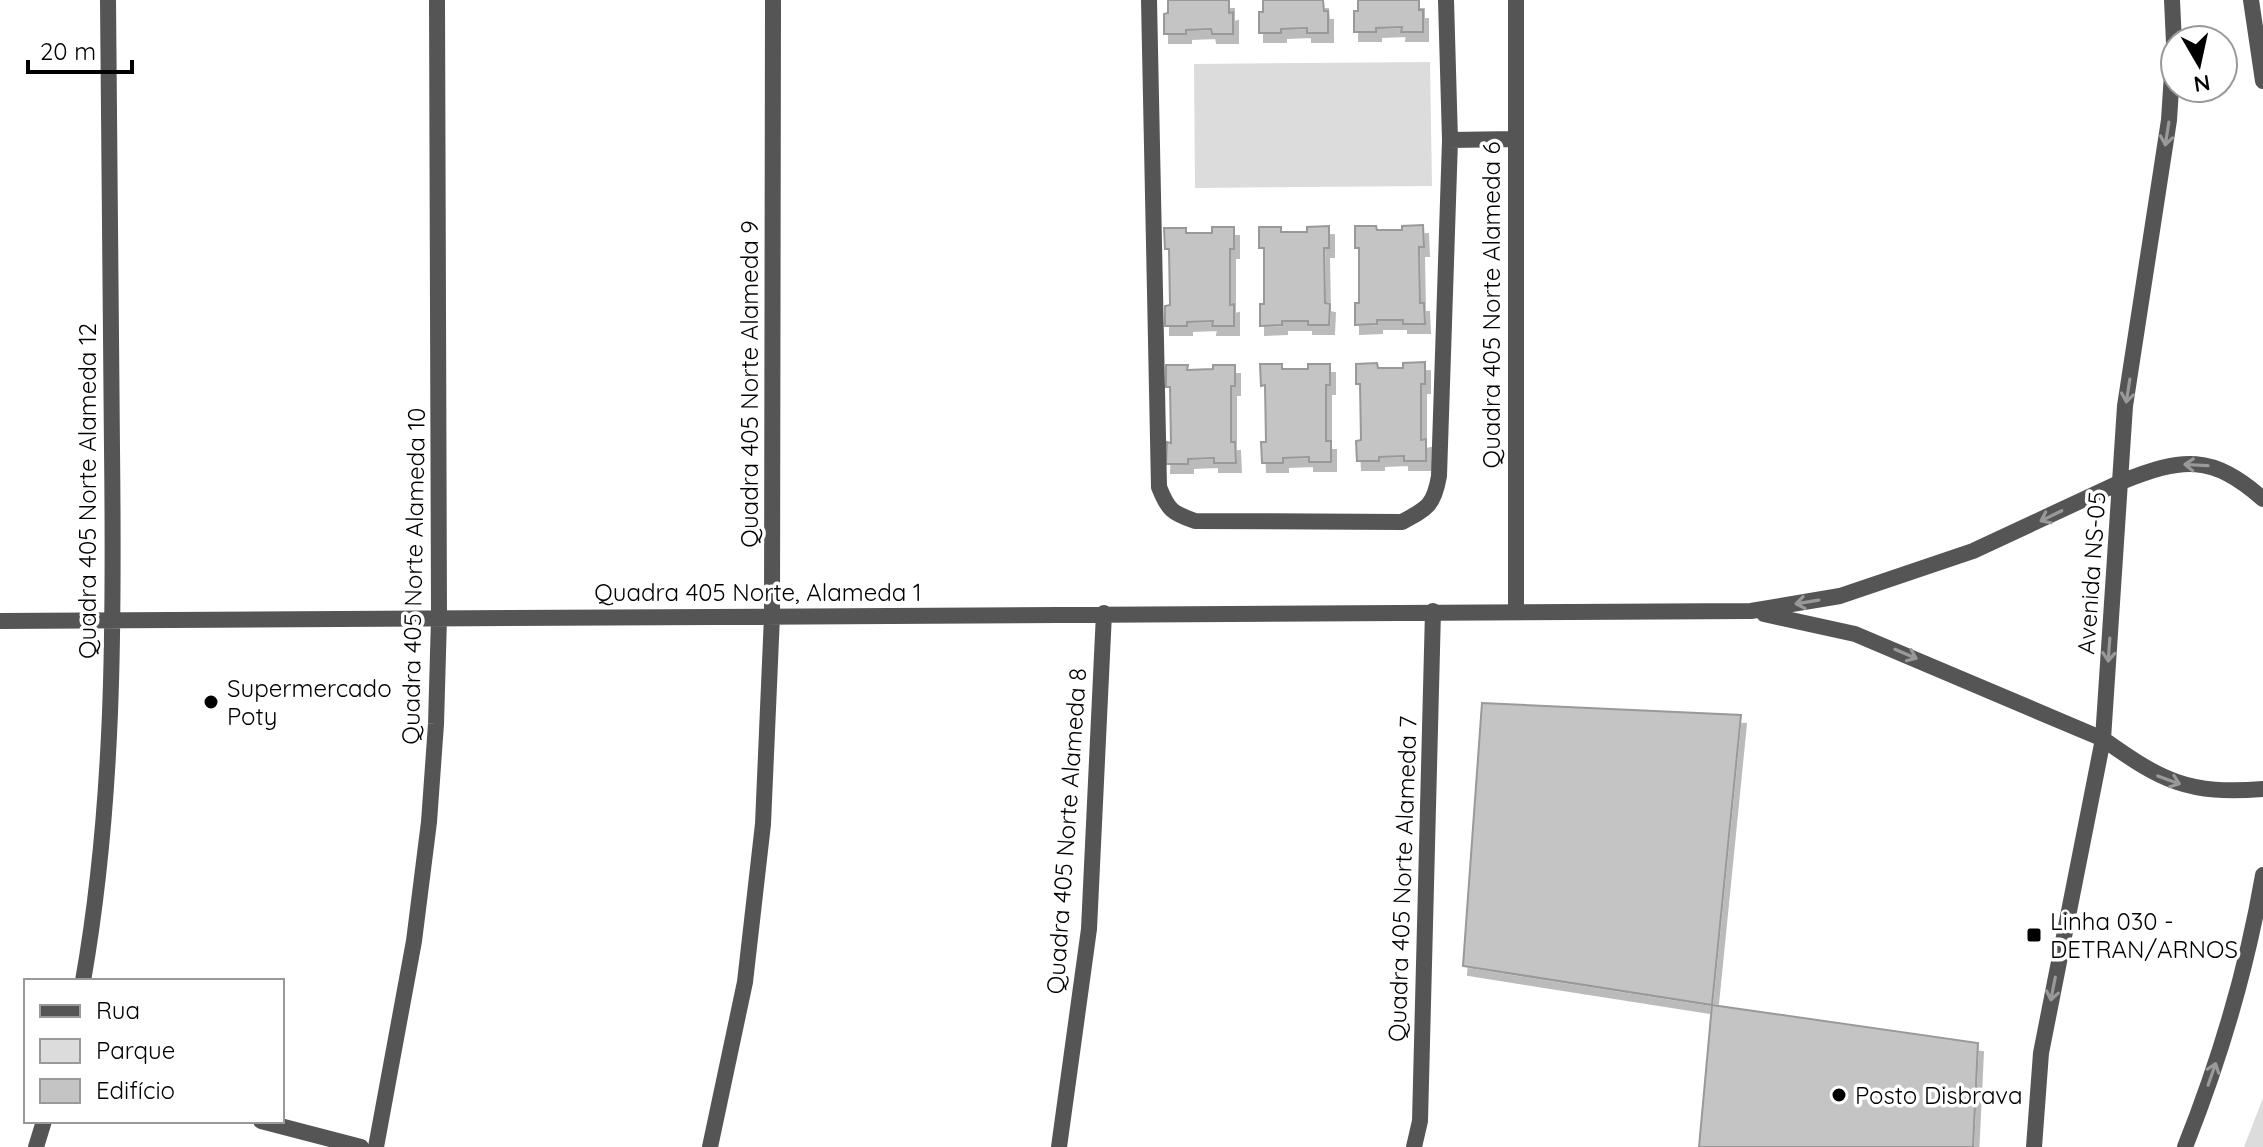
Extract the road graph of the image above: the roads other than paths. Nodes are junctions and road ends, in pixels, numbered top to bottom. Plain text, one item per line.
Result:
1 (108, 0) edge
2 (437, 0) edge
3 (773, 0) edge
4 (1149, 0) edge
5 (1446, 0) edge
6 (1516, 0) edge
7 (2172, 0) edge
8 (2251, 0) edge
9 (2263, 81) edge
10 (1515, 139) junction
11 (1450, 140) junction
12 (2121, 482) junction
13 (2263, 499) edge
14 (1433, 611) junction
15 (1516, 611) junction
16 (1751, 611) junction
17 (1104, 613) junction
18 (772, 616) junction
19 (439, 618) junction
20 (114, 620) junction
21 (0, 621) edge
22 (2103, 739) junction
23 (2263, 789) edge
24 (2263, 875) edge
25 (83, 979) edge
26 (43, 1123) edge
27 (269, 1123) edge
28 (36, 1147) edge
29 (361, 1147) edge
30 (376, 1147) edge
31 (710, 1147) edge
32 (1059, 1147) edge
33 (1414, 1147) edge
34 (2034, 1147) edge
35 (2185, 1147) edge

1 - 20 street, Quadra 405 Norte Alameda 12
2 - 19 street, Quadra 405 Norte Alameda 10
3 - 18 street, Quadra 405 Norte Alameda 9
4 - 11 street
5 - 11 street
6 - 10 street, Quadra 405 Norte Alameda 6
7 -> 12 street, Avenida NS-05
8 - 9 street
10 - 11 street
10 - 15 street, Quadra 405 Norte Alameda 6
13 -> 12 street
12 -> 16 street
12 -> 22 street, Avenida NS-05
14 - 15 street, Quadra 405 Norte, Alameda 1
14 - 17 street, Quadra 405 Norte, Alameda 1
14 - 33 street, Quadra 405 Norte Alameda 7
15 - 16 street, Quadra 405 Norte, Alameda 1
16 -> 22 street
17 - 18 street, Quadra 405 Norte, Alameda 1
17 - 32 street, Quadra 405 Norte Alameda 8
18 - 19 street, Quadra 405 Norte, Alameda 1
18 - 31 street, Quadra 405 Norte Alameda 9
19 - 20 street, Quadra 405 Norte, Alameda 1
19 - 30 street, Quadra 405 Norte Alameda 10
20 - 21 street, Quadra 405 Norte, Alameda 1
20 - 25 street, Quadra 405 Norte Alameda 12
22 -> 23 street
22 -> 34 street, Avenida NS-05
35 -> 24 street
26 - 28 street
27 - 29 street

